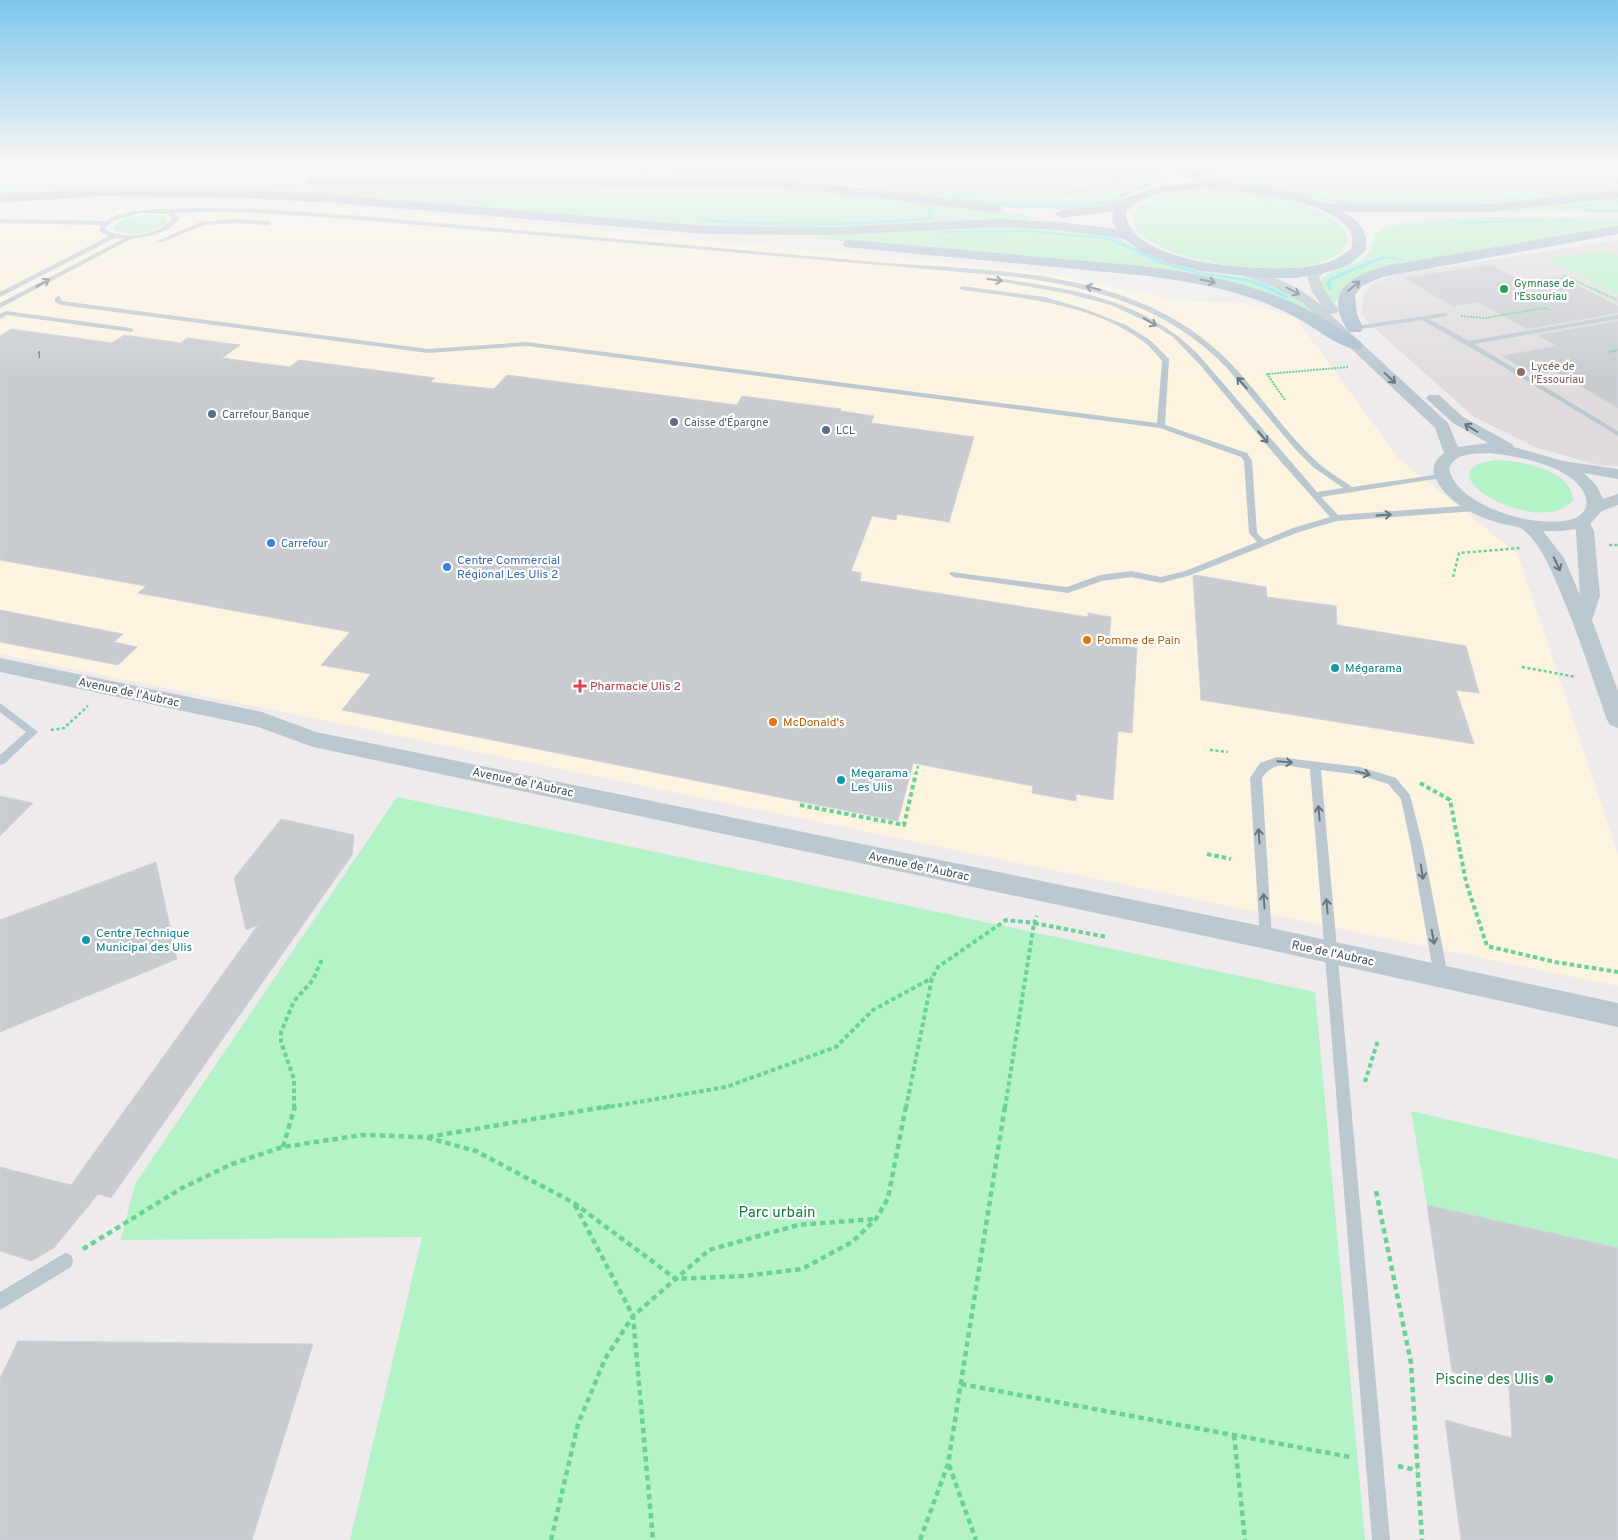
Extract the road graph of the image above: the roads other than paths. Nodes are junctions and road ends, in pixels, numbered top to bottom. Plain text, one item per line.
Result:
1 (112, 237) edge
2 (130, 237) edge
3 (170, 237) edge
4 (572, 237) edge
5 (761, 237) edge
6 (1130, 237) edge
7 (1364, 237) edge
8 (1579, 237) edge
9 (160, 241) dead end
10 (929, 269) junction
11 (1321, 270) junction
12 (1248, 273) junction
13 (962, 288) dead end
14 (1, 294) edge
15 (58, 298) dead end
16 (0, 306) edge
17 (1445, 315) road end
18 (0, 317) edge
19 (1618, 317) edge
20 (1424, 319) junction
21 (1355, 328) junction
22 (131, 330) dead end
23 (1467, 344) junction
24 (1354, 345) junction
25 (1162, 426) junction
26 (1618, 434) edge
27 (1514, 451) junction
28 (1453, 454) junction
29 (1556, 464) junction
30 (1618, 474) edge
31 (1441, 476) junction
32 (1351, 490) junction
33 (1315, 495) junction
34 (1618, 499) edge
35 (1596, 507) junction
36 (1476, 508) junction
37 (1336, 518) junction
38 (1580, 522) junction
39 (1529, 524) junction
40 (1262, 543) junction
41 (954, 574) dead end
42 (1582, 620) junction
43 (0, 666) edge
44 (1610, 691) edge
45 (0, 707) edge
46 (1618, 720) edge
47 (0, 761) edge
48 (1315, 765) junction
49 (1048, 892) joint
50 (1266, 938) junction
51 (1330, 952) junction
52 (1441, 976) junction
53 (1618, 1015) edge
54 (65, 1261) road end
55 (0, 1302) edge
56 (1381, 1540) edge

1 - 14 lane
16 -> 2 lane
3 - 9 lane
4 - 10 lane
5 -> 24 main road
6 - 12 main road
7 - 11 main road
21 -> 8 main road
32 -> 10 lane
10 -> 33 lane
11 - 12 main road
11 - 21 street
12 -> 24 street
13 - 25 lane
15 - 25 lane
17 - 20 lane
18 - 22 lane
19 - 23 lane
20 - 21 lane
20 - 23 lane
27 -> 21 street
23 - 26 lane
24 -> 28 street
25 - 40 lane
27 - 28 street
27 - 29 street
28 - 31 street
29 - 30 street
29 - 35 street
31 - 32 lane
31 - 36 street
32 - 33 lane
33 - 37 lane
34 - 35 street
35 - 38 street
37 -> 36 lane
36 - 39 street
37 - 40 lane
38 - 39 street
38 - 42 street
39 -> 42 street
40 - 41 lane
42 - 44 street
43 - 49 street, Avenue de l'Aubrac
44 - 46 street
45 - 47 lane
50 -> 48 lane
51 -> 48 lane
48 -> 52 lane
49 - 50 street, Rue de l'Aubrac
50 - 51 street, Rue de l'Aubrac
51 - 52 street, Rue de l'Aubrac
51 - 56 lane
52 - 53 street, Rue de l'Aubrac
54 - 55 lane

